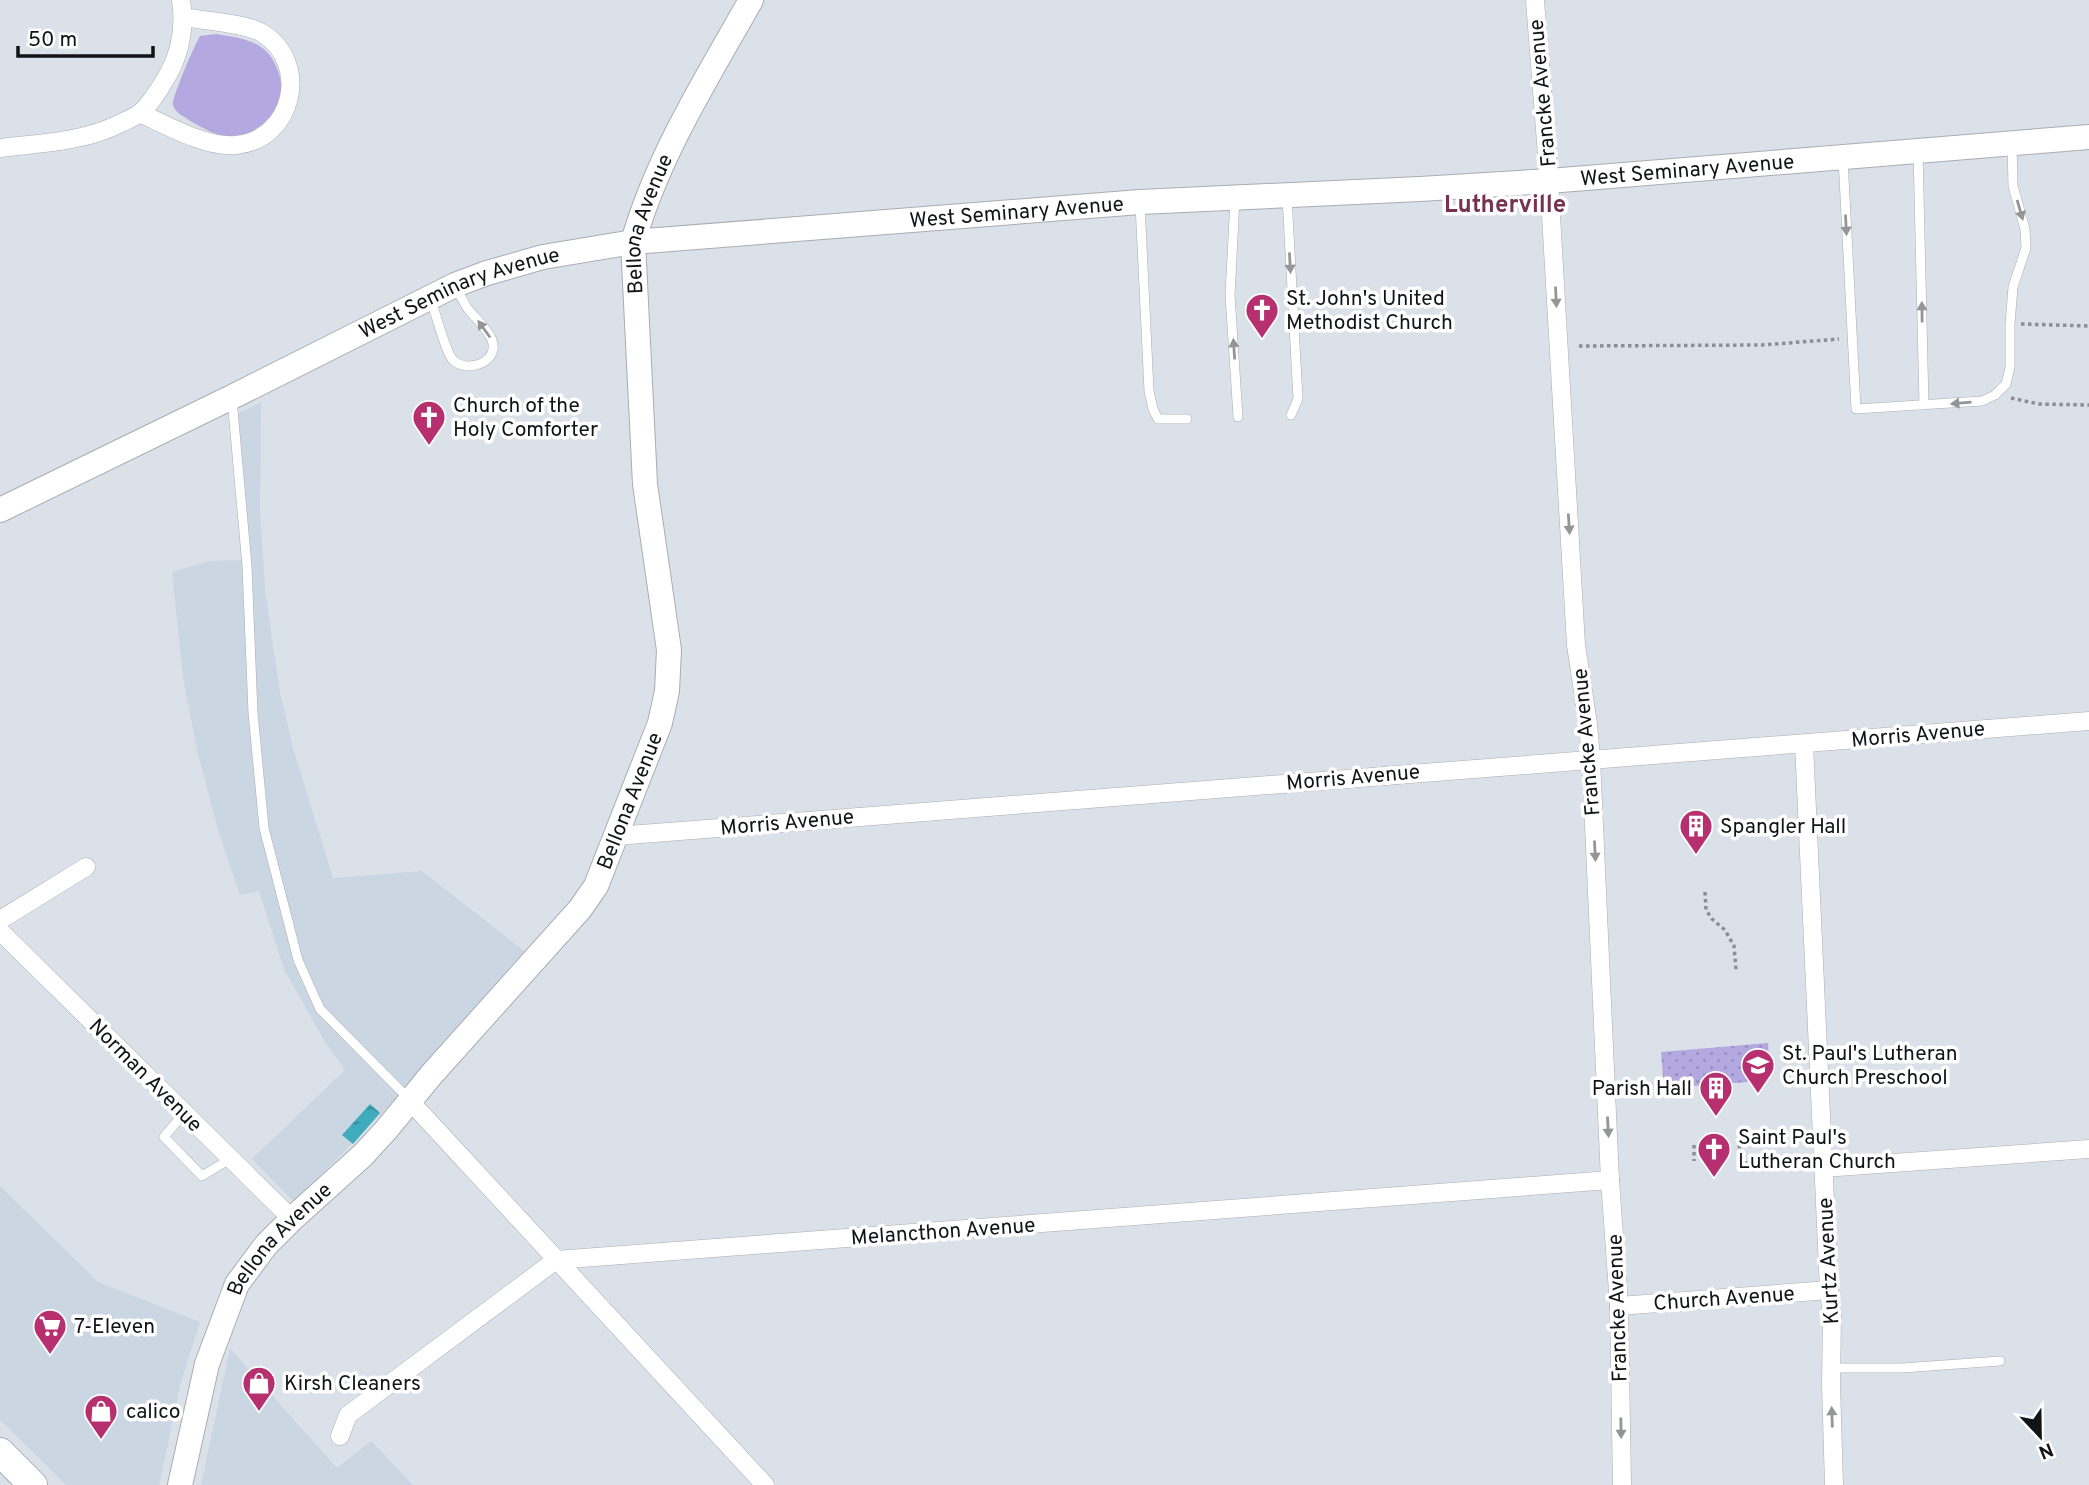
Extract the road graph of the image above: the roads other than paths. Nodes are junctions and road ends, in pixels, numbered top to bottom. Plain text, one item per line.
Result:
1 (751, 0) edge
2 (1535, 0) edge
3 (182, 8) edge
4 (140, 113) junction
5 (2089, 137) edge
6 (2012, 143) junction
7 (0, 148) edge
8 (1918, 151) junction
9 (1843, 157) junction
10 (1549, 181) junction
11 (1287, 195) junction
12 (1235, 198) junction
13 (1140, 202) junction
14 (633, 242) junction
15 (455, 285) junction
16 (430, 297) junction
17 (232, 397) junction
18 (1924, 405) junction
19 (1291, 415) dead end
20 (1238, 417) dead end
21 (1187, 419) dead end
22 (0, 510) edge
23 (2089, 721) edge
24 (1804, 744) junction
25 (1591, 759) junction
26 (616, 836) junction
27 (86, 867) dead end
28 (0, 920) edge
29 (0, 931) edge
30 (409, 1100) junction
31 (184, 1113) junction
32 (2089, 1149) edge
33 (230, 1159) junction
34 (1824, 1168) junction
35 (1610, 1180) junction
36 (292, 1219) junction
37 (556, 1260) junction
38 (1829, 1290) junction
39 (1619, 1306) junction
40 (2000, 1361) dead end
41 (1832, 1368) junction
42 (340, 1436) dead end
43 (0, 1452) edge
44 (33, 1485) edge
45 (180, 1485) edge
46 (765, 1485) edge
47 (1622, 1485) edge
48 (1834, 1485) edge

1 - 14 main road, Bellona Avenue
2 - 10 street, Francke Avenue
3 - 4 street
3 - 4 street
4 - 7 street
5 - 6 main road, West Seminary Avenue
6 - 8 main road, West Seminary Avenue
6 -> 18 lane
8 - 9 main road, West Seminary Avenue
18 -> 8 lane
9 - 10 main road, West Seminary Avenue
9 -> 18 lane
10 - 11 main road, West Seminary Avenue
10 -> 25 street, Francke Avenue
11 - 12 main road, West Seminary Avenue
11 -> 19 lane
12 - 13 main road, West Seminary Avenue
20 -> 12 lane
13 - 14 main road, West Seminary Avenue
13 - 21 lane
14 - 15 main road, West Seminary Avenue
14 - 26 main road, Bellona Avenue
15 - 16 main road, West Seminary Avenue
16 -> 15 lane
16 - 17 main road, West Seminary Avenue
17 - 22 main road, West Seminary Avenue
17 - 30 lane
23 - 24 street, Morris Avenue
24 - 25 street, Morris Avenue
24 - 34 street, Kurtz Avenue
25 - 26 street, Morris Avenue
25 -> 35 street, Francke Avenue
26 - 30 main road, Bellona Avenue
27 - 28 street
29 - 31 street, Norman Avenue
30 - 36 main road, Bellona Avenue
30 - 37 street
31 - 33 street, Norman Avenue
31 - 33 lane
32 - 34 street
33 - 36 street, Norman Avenue
34 - 38 street, Kurtz Avenue
35 - 37 street, Melancthon Avenue
35 - 39 street, Francke Avenue
36 - 45 main road, Bellona Avenue
37 - 42 street
37 - 46 street
38 - 39 street, Church Avenue
38 - 41 street, Kurtz Avenue
39 -> 47 street, Francke Avenue
40 - 41 lane
48 -> 41 street, Kurtz Avenue
43 - 44 main road

